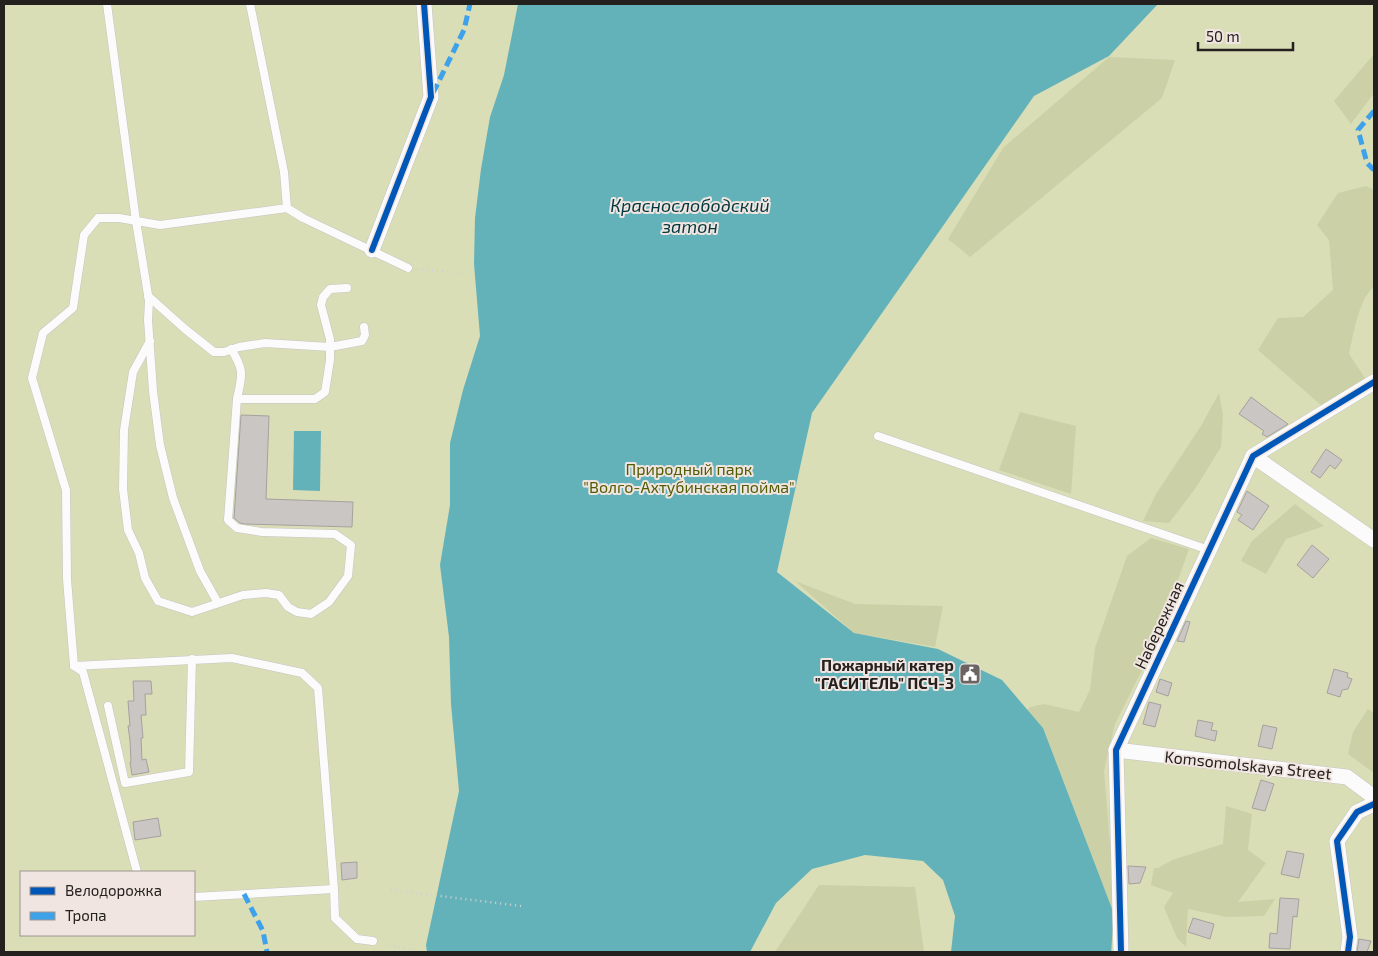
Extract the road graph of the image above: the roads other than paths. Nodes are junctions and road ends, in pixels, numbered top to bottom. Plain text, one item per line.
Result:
1 (107, 4) edge
2 (250, 4) edge
3 (424, 4) edge
4 (287, 208) junction
5 (136, 221) junction
6 (372, 250) junction
7 (408, 268) road end
8 (347, 288) dead end
9 (148, 296) junction
10 (364, 327) dead end
11 (150, 341) junction
12 (330, 347) junction
13 (231, 350) junction
14 (1374, 382) edge
15 (237, 399) junction
16 (878, 436) dead end
17 (1253, 456) junction
18 (1374, 540) edge
19 (1209, 550) junction
20 (218, 603) junction
21 (192, 659) junction
22 (74, 666) junction
23 (108, 706) dead end
24 (1116, 750) junction
25 (1374, 797) edge
26 (1374, 804) edge
27 (137, 871) edge
28 (334, 889) junction
29 (195, 897) edge
30 (373, 941) dead end
31 (1121, 952) edge
32 (1348, 952) edge

1 - 5 lane
2 - 4 lane
3 - 6 street
4 - 5 lane
4 - 6 lane
5 - 9 lane
5 - 22 lane
6 - 7 lane
8 - 12 lane
9 - 11 lane
9 - 13 lane
10 - 12 lane
11 - 20 lane
11 - 20 lane
12 - 13 lane
12 - 15 lane
13 - 15 lane
14 - 17 street
15 - 20 lane
16 - 19 lane
17 - 18 street
17 - 19 street, Набережная
19 - 24 street, Набережная
21 - 22 lane
21 - 23 lane
21 - 28 lane
22 - 27 lane
24 - 25 street, Komsomolskaya Street
24 - 31 street, Набережная
26 - 32 street
28 - 29 lane
28 - 30 lane

